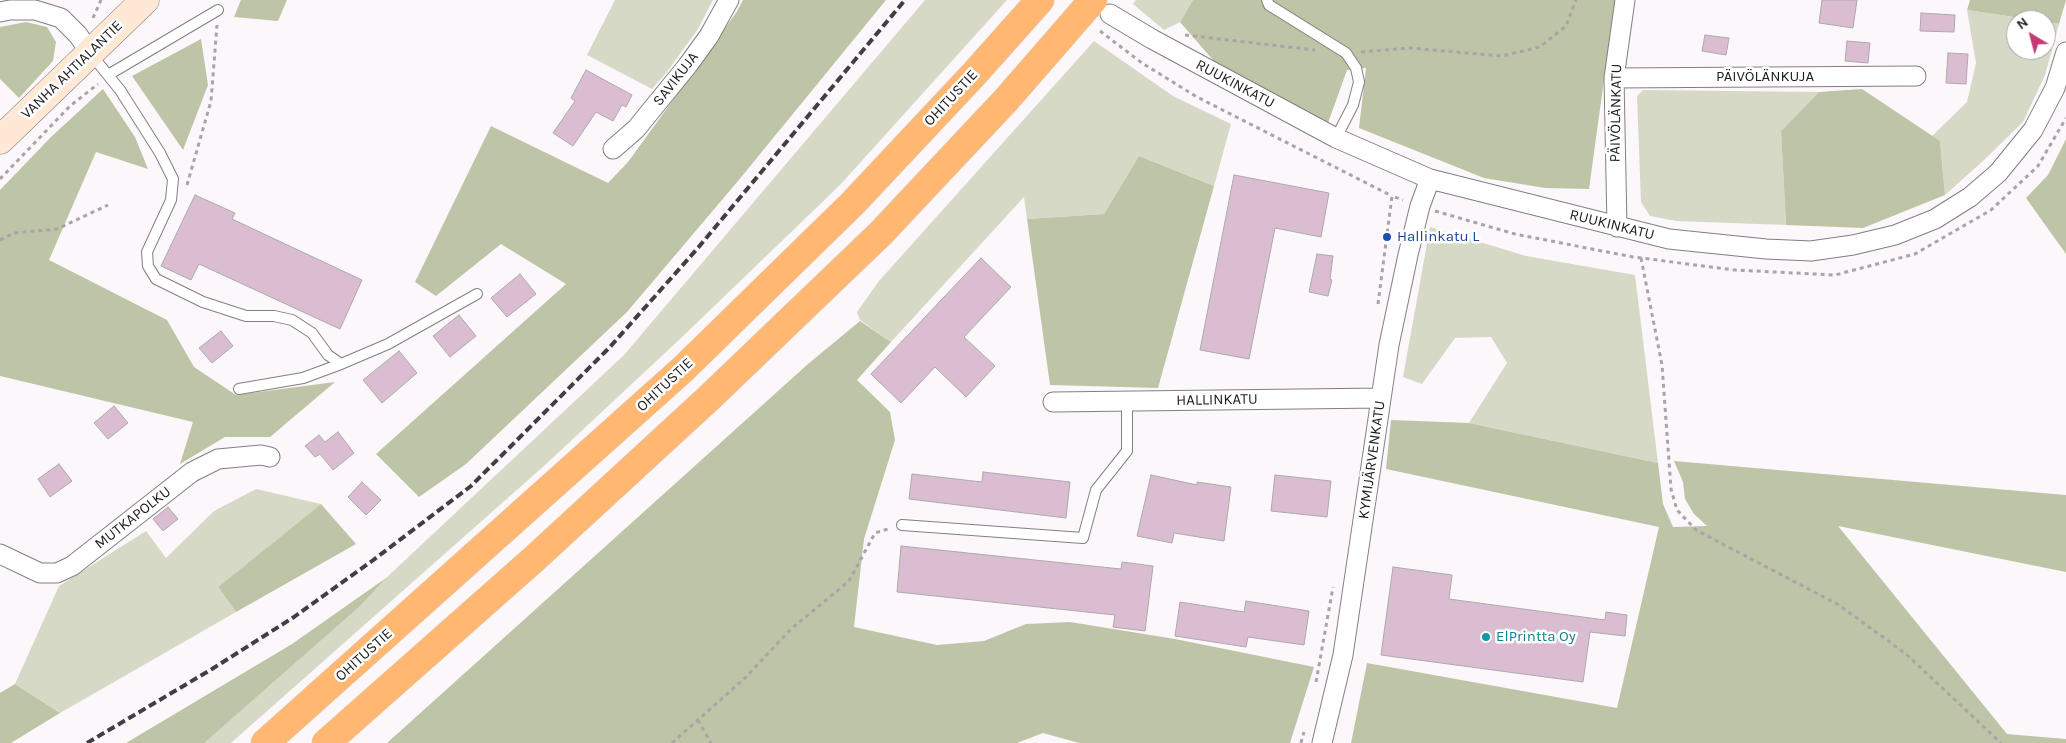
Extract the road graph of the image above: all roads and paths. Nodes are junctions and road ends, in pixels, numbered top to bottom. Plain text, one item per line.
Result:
1 (145, 0) edge
2 (729, 0) edge
3 (1040, 0) edge
4 (1267, 0) edge
5 (1576, 0) edge
6 (1625, 0) edge
7 (1101, 7) edge
8 (218, 10) joint
9 (0, 12) edge
10 (1096, 27) dead end
11 (1152, 39) junction
12 (90, 52) junction
13 (2066, 52) edge
14 (1346, 53) junction
15 (108, 75) junction
16 (1916, 76) dead end
17 (1614, 78) junction
18 (2066, 118) edge
19 (1336, 138) junction
20 (0, 140) edge
21 (613, 149) dead end
22 (1430, 179) junction
23 (0, 180) edge
24 (187, 186) dead end
25 (1392, 196) junction
26 (108, 205) dead end
27 (1420, 206) junction
28 (1617, 227) junction
29 (0, 240) edge
30 (1641, 258) junction
31 (477, 294) dead end
32 (1378, 304) dead end
33 (341, 364) junction
34 (239, 389) dead end
35 (1381, 398) junction
36 (1127, 401) junction
37 (1053, 402) dead end
38 (270, 457) dead end
39 (902, 524) joint
40 (0, 554) edge
41 (1335, 577) dead end
42 (1316, 684) dead end
43 (698, 720) junction
44 (1306, 727) dead end
45 (265, 743) edge
46 (326, 743) edge
47 (672, 743) edge
48 (711, 743) edge
49 (1301, 743) edge
50 (1322, 743) edge
51 (2000, 743) edge

1 - 12 street, VANHA AHTIALANTIE
2 - 21 street, SAVIKUJA
3 - 45 highway, OHITUSTIE
4 - 14 lane
5 - 14 path
6 - 17 street, PÄIVÖLÄNKATU
7 - 11 street, RUUKINKATU
7 - 46 highway
8 - 15 lane
8 - 24 path
9 - 12 street
10 - 25 path
11 - 14 path
11 - 19 street, RUUKINKATU
12 - 15 lane
12 - 20 street, VANHA AHTIALANTIE
13 - 28 street, RUUKINKATU
14 - 19 lane
15 - 23 path
15 - 33 lane
16 - 17 street, PÄIVÖLÄNKUJA
17 - 28 street, PÄIVÖLÄNKATU
18 - 30 path
19 - 22 street, RUUKINKATU
22 - 27 street, KYMIJÄRVENKATU
22 - 28 street, RUUKINKATU
25 - 27 path
25 - 32 path
26 - 29 path
27 - 30 path
27 - 35 street, KYMIJÄRVENKATU
30 - 51 path
31 - 33 lane
33 - 34 lane
35 - 36 street, HALLINKATU
35 - 50 street, KYMIJÄRVENKATU
36 - 37 street, HALLINKATU
36 - 39 lane
38 - 40 street, MUTKAPOLKU
39 - 43 path
41 - 42 path
43 - 47 path
43 - 48 path
44 - 49 path

